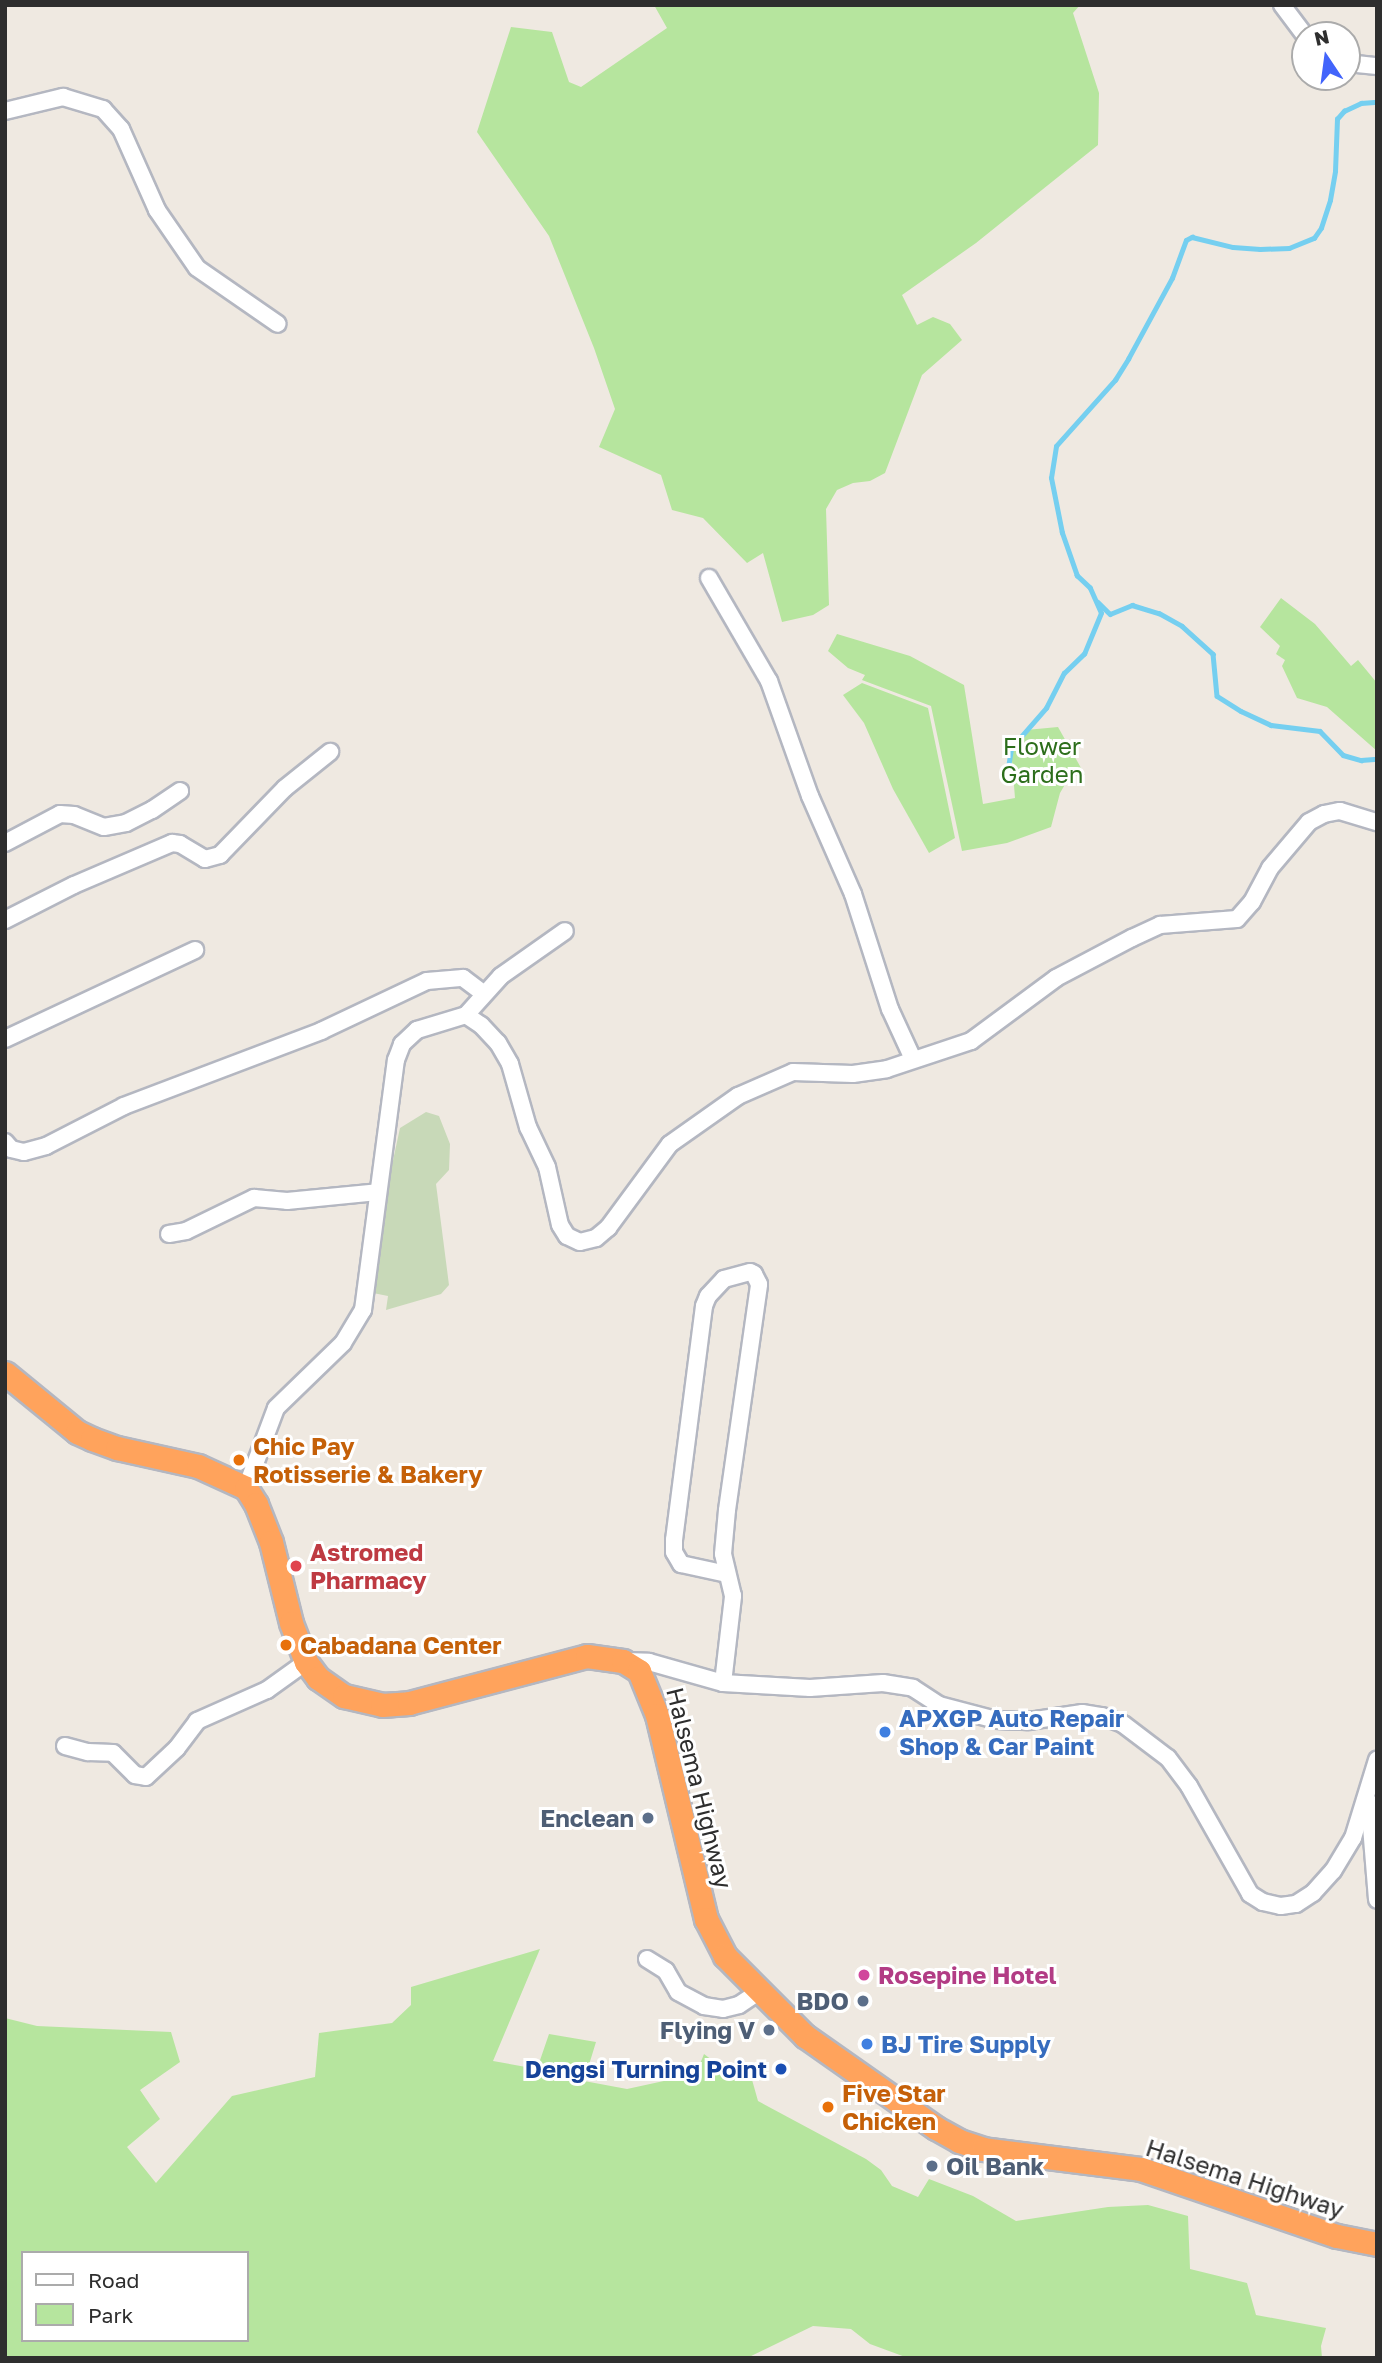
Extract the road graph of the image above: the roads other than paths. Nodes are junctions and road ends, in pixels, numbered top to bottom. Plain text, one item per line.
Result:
1 (1282, 5) edge
2 (1294, 21) edge
3 (5, 111) edge
4 (278, 324) dead end
5 (709, 578) dead end
6 (330, 752) dead end
7 (180, 791) dead end
8 (1377, 822) edge
9 (5, 843) edge
10 (5, 920) edge
11 (565, 931) dead end
12 (195, 950) dead end
13 (484, 994) junction
14 (466, 1015) junction
15 (5, 1039) edge
16 (913, 1059) junction
17 (5, 1142) edge
18 (378, 1192) junction
19 (169, 1234) dead end
20 (5, 1373) edge
21 (246, 1488) junction
22 (727, 1574) junction
23 (623, 1661) junction
24 (306, 1662) junction
25 (723, 1683) junction
26 (65, 1746) dead end
27 (1377, 1760) edge
28 (1368, 1796) junction
29 (1370, 1824) junction
30 (1353, 1838) junction
31 (1377, 1900) edge
32 (647, 1959) dead end
33 (760, 1991) junction
34 (1377, 2244) edge

1 - 2 street
3 - 4 street
5 - 16 street
6 - 10 street
7 - 9 street
8 - 16 street
11 - 13 street
12 - 15 street
13 - 14 street
13 - 17 street
14 - 16 street
14 - 18 street
18 - 19 street
18 - 21 street
20 - 21 highway
21 - 24 highway
22 - 22 street
22 - 25 street
23 - 24 highway
23 - 25 street
23 - 33 highway, Halsema Highway
24 - 26 street
25 - 30 street
27 - 28 street
28 - 29 street
28 - 30 street
29 - 30 street
29 - 31 street
32 - 33 street
33 - 34 highway, Halsema Highway

